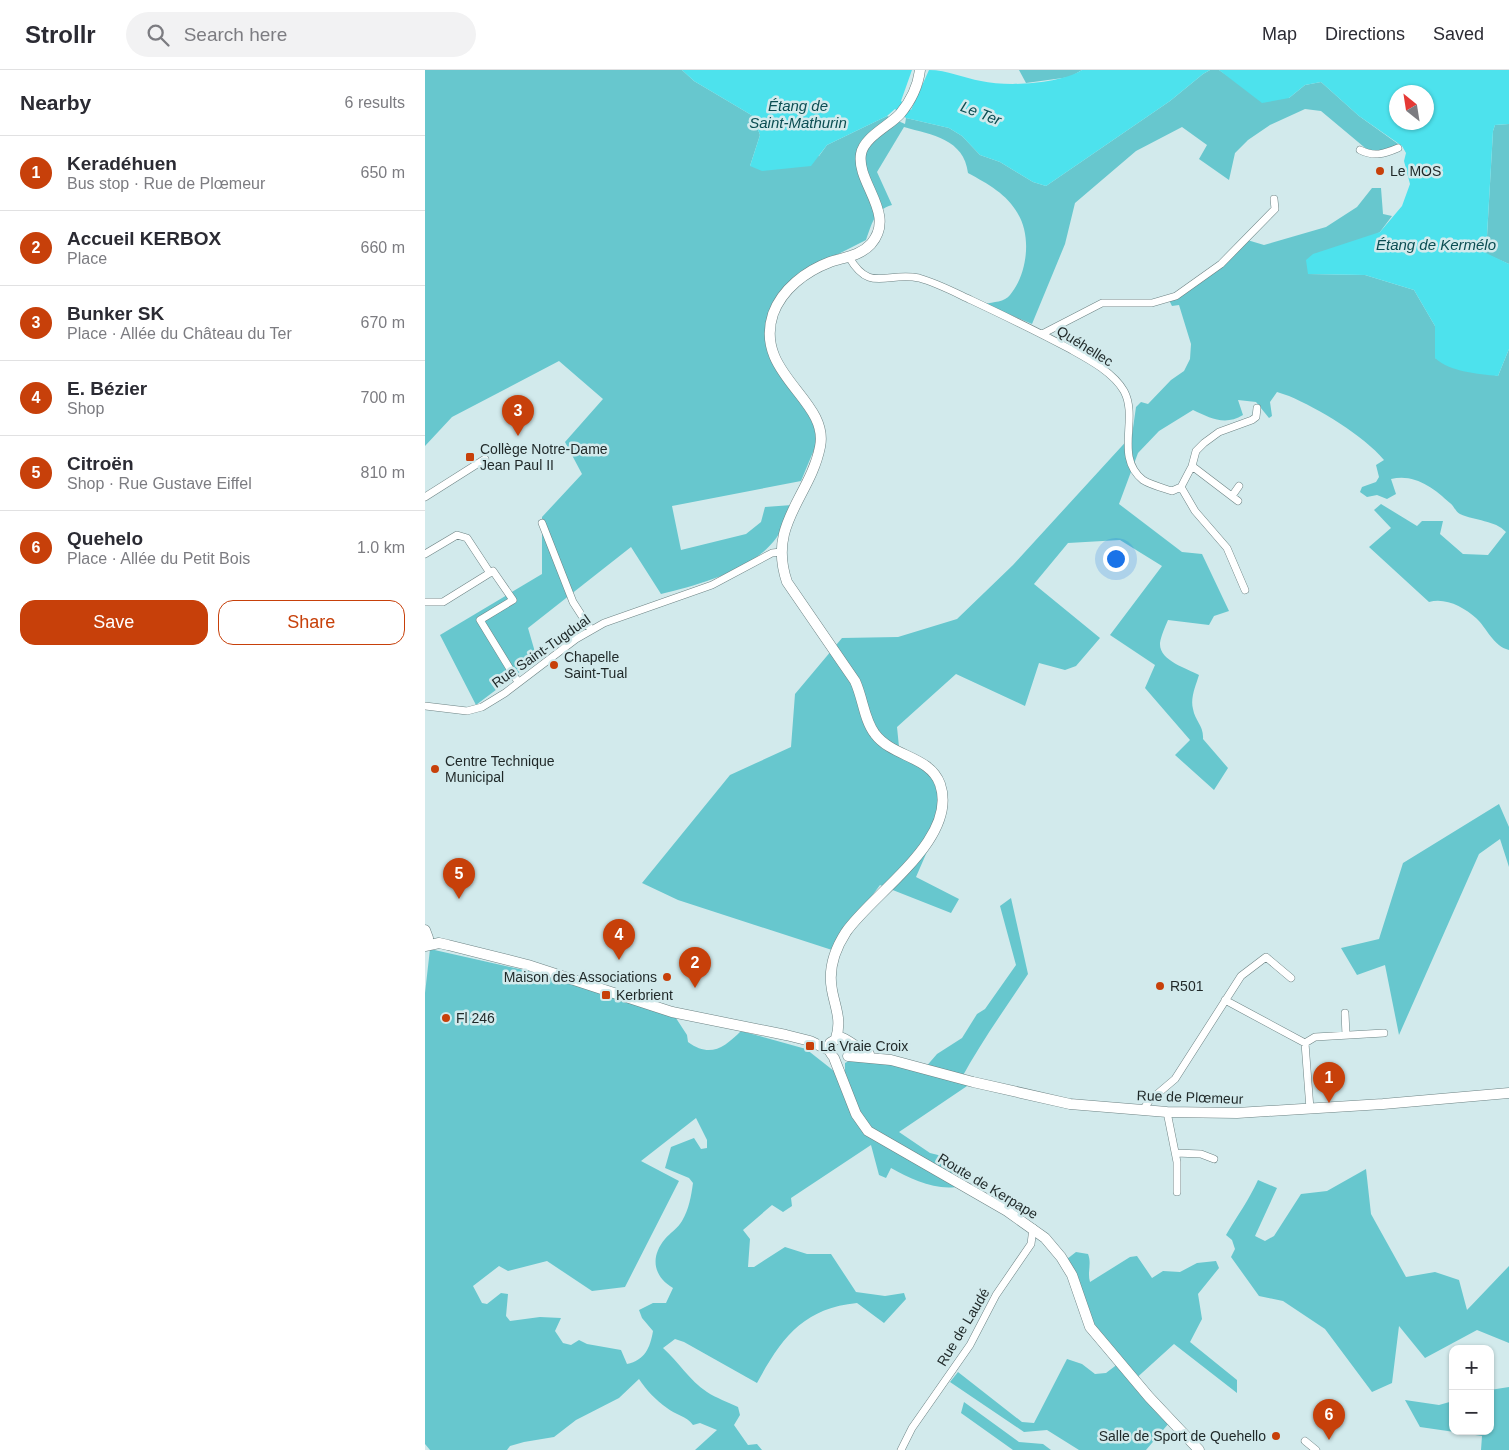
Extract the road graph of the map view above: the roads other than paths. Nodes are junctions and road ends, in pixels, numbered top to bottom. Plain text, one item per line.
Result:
1 (920, 70) edge
2 (1397, 148) dead end
3 (1360, 150) dead end
4 (1274, 199) dead end
5 (849, 257) junction
6 (1042, 334) junction
7 (1257, 408) dead end
8 (485, 459) dead end
9 (1192, 466) junction
10 (1239, 486) dead end
11 (1181, 487) junction
12 (1232, 496) junction
13 (425, 497) edge
14 (1238, 501) dead end
15 (542, 523) dead end
16 (781, 552) junction
17 (425, 554) edge
18 (490, 573) junction
19 (1245, 590) dead end
20 (425, 602) edge
21 (591, 630) junction
22 (519, 682) junction
23 (425, 706) edge
24 (426, 936) edge
25 (834, 960) junction
26 (1291, 978) dead end
27 (1225, 1000) junction
28 (1345, 1013) dead end
29 (1384, 1033) dead end
30 (1346, 1035) junction
31 (849, 1042) junction
32 (1305, 1043) junction
33 (837, 1050) junction
34 (875, 1057) junction
35 (1509, 1093) edge
36 (1160, 1094) junction
37 (1309, 1109) junction
38 (1143, 1110) junction
39 (1156, 1111) junction
40 (1167, 1112) junction
41 (1176, 1153) junction
42 (1214, 1159) dead end
43 (1177, 1192) dead end
44 (1033, 1228) junction
45 (1045, 1238) junction
46 (1031, 1244) junction
47 (1305, 1442) dead end
48 (901, 1450) edge
49 (1199, 1450) edge
50 (1317, 1450) edge

1 - 5 main road
2 - 3 street
4 - 6 street
5 - 6 street, Quéhellec
5 - 16 main road
6 - 11 street, Quéhellec
7 - 9 street
8 - 13 street
9 - 11 street
9 - 12 street
10 - 12 street
11 - 19 street
12 - 14 street
15 - 21 street
16 - 21 street, Rue Saint-Tugdual
16 - 25 main road
17 - 18 street
18 - 20 street
18 - 22 street
21 - 22 street, Rue Saint-Tugdual
22 - 23 street, Rue Saint-Tugdual
24 - 33 main road
25 - 31 main road
25 - 33 main road
26 - 27 street
27 - 32 street
27 - 36 street
28 - 30 street
29 - 30 street
30 - 32 street
31 - 33 main road
31 - 33 main road
31 - 34 main road, Rue de Plœmeur
32 - 37 street
33 - 34 main road, Rue de Plœmeur
33 - 44 main road, Route de Kerpape
34 - 38 main road, Rue de Plœmeur
35 - 37 main road, Rue de Plœmeur
36 - 38 street
36 - 39 street
37 - 40 main road, Rue de Plœmeur
38 - 39 main road, Rue de Plœmeur
39 - 40 main road, Rue de Plœmeur
40 - 41 street
41 - 42 street
41 - 43 street
44 - 45 main road, Route de Kerpape
44 - 46 street, Rue de Laudé
45 - 46 street
45 - 49 main road, Route de Kerpape
46 - 48 street, Rue de Laudé
47 - 50 street

